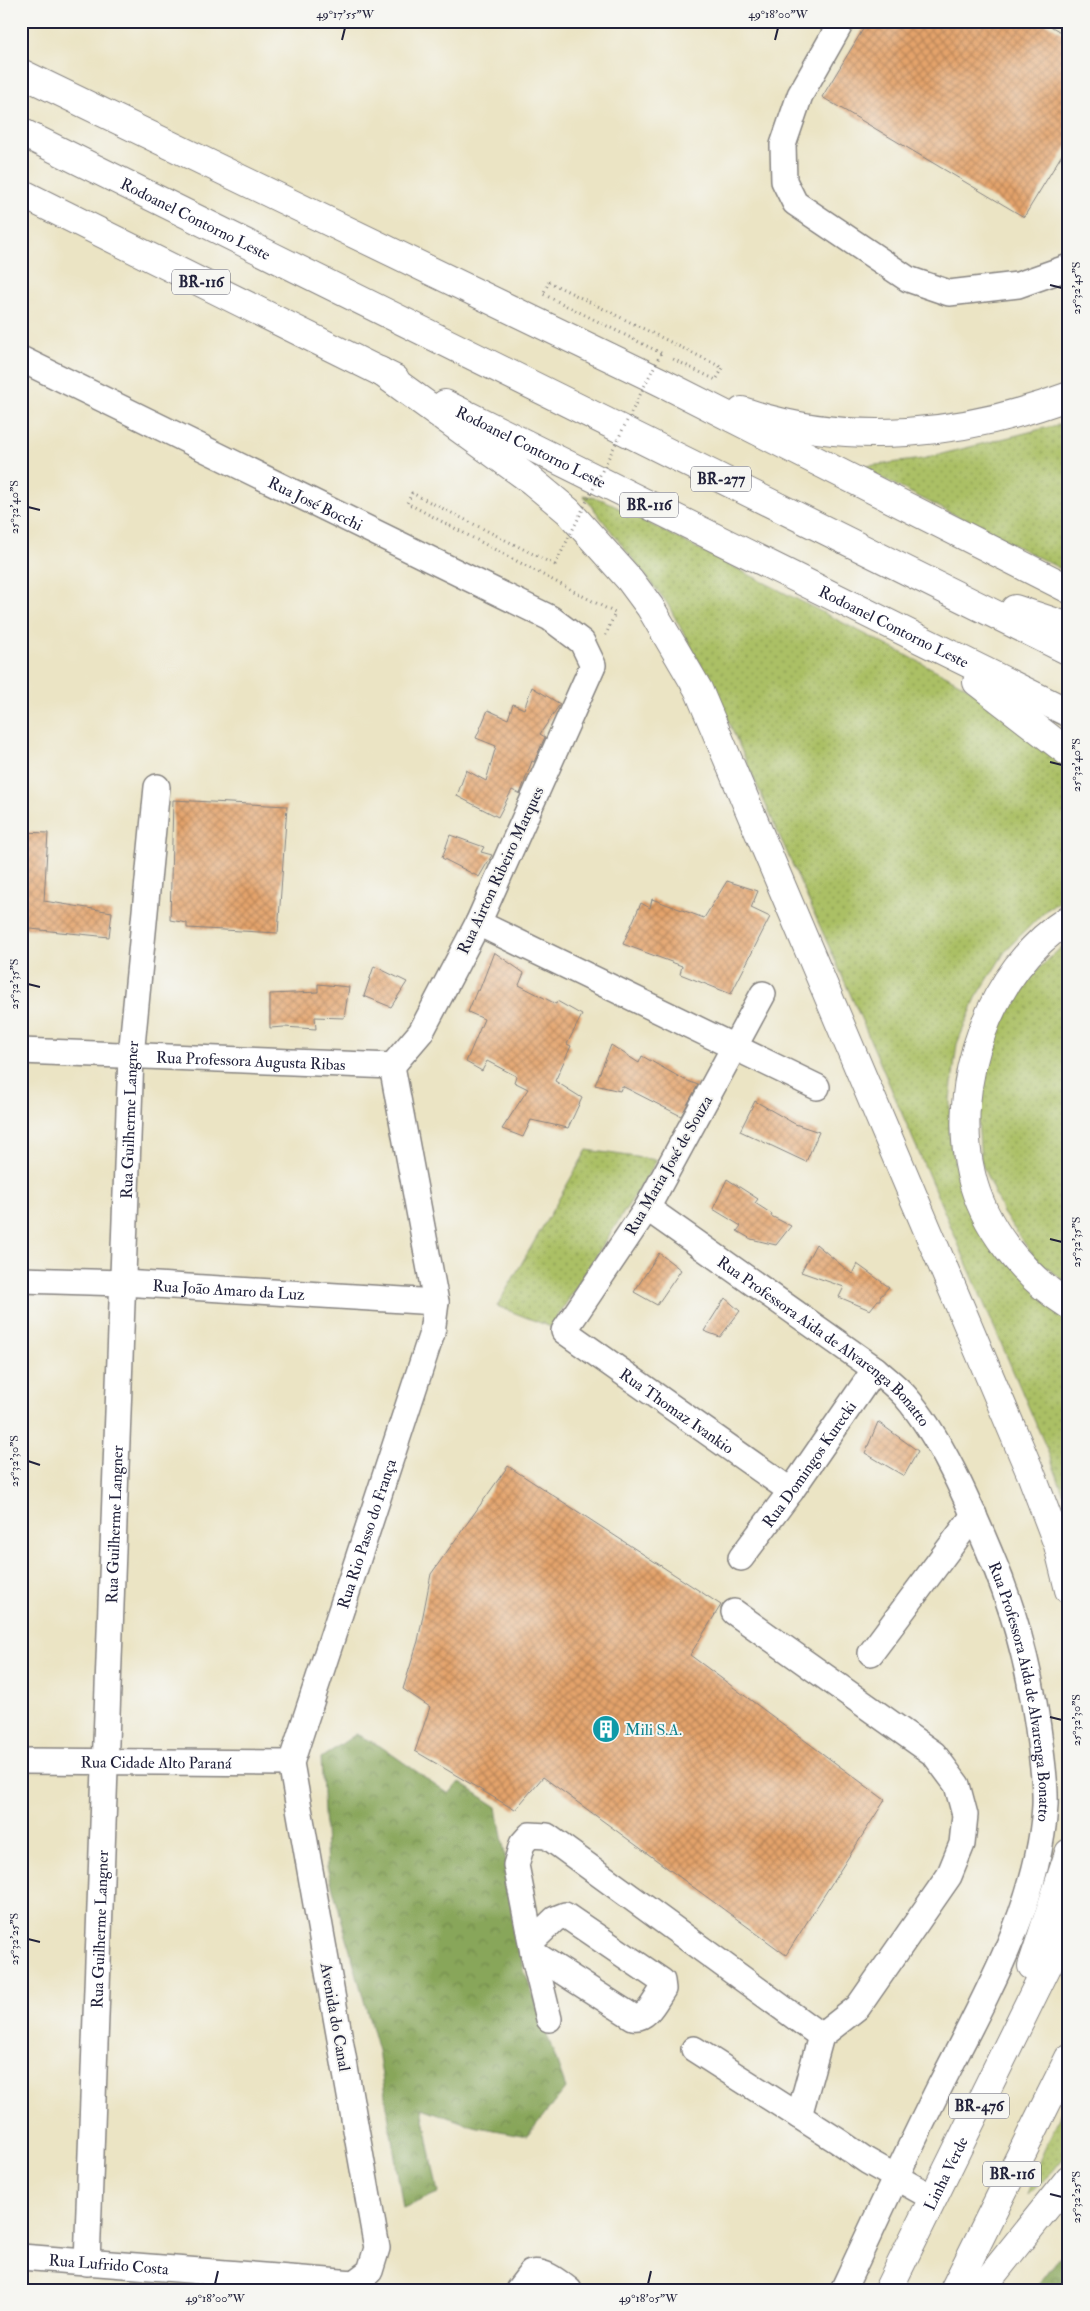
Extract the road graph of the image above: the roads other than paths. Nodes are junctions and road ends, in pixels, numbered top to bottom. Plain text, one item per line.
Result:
1 (842, 21) edge
2 (21, 73) edge
3 (21, 132) edge
4 (21, 193) edge
5 (1069, 267) edge
6 (21, 359) edge
7 (380, 372) junction
8 (661, 382) junction
9 (1069, 396) edge
10 (920, 578) junction
11 (1069, 588) edge
12 (1069, 626) edge
13 (918, 638) junction
14 (1069, 651) edge
15 (593, 665) joint
16 (1069, 713) edge
17 (1069, 753) edge
18 (156, 787) dead end
19 (1069, 919) edge
20 (478, 923) junction
21 (763, 994) dead end
22 (734, 1048) junction
23 (21, 1051) edge
24 (131, 1056) junction
25 (392, 1066) junction
26 (817, 1087) dead end
27 (647, 1208) junction
28 (21, 1280) edge
29 (123, 1283) junction
30 (436, 1302) junction
31 (1069, 1305) edge
32 (564, 1331) joint
33 (875, 1369) junction
34 (791, 1491) junction
35 (974, 1514) junction
36 (741, 1558) dead end
37 (1069, 1590) edge
38 (734, 1612) dead end
39 (870, 1653) dead end
40 (21, 1760) edge
41 (104, 1762) junction
42 (291, 1763) junction
43 (1069, 1854) edge
44 (1069, 1922) edge
45 (532, 1947) junction
46 (549, 2019) dead end
47 (821, 2036) junction
48 (1007, 2048) junction
49 (694, 2049) dead end
50 (1069, 2058) edge
51 (799, 2116) junction
52 (896, 2177) junction
53 (1069, 2179) edge
54 (933, 2198) junction
55 (21, 2257) edge
56 (86, 2263) junction
57 (370, 2271) joint
58 (518, 2290) edge
59 (569, 2290) edge
60 (843, 2290) edge
61 (888, 2290) edge
62 (954, 2290) edge
63 (980, 2290) edge

1 - 5 street
2 - 8 highway
3 - 10 highway, Rodoanel Contorno Leste / BR-277
4 - 7 highway, Rodoanel Contorno Leste / BR-116
6 - 15 street, Rua José Bocchi
7 - 13 highway, Rodoanel Contorno Leste / BR-116
7 - 37 highway
8 - 9 highway
8 - 11 highway
10 - 12 highway
10 - 14 highway, Rodoanel Contorno Leste / BR-277
13 - 16 highway, Rodoanel Contorno Leste
13 - 17 highway, BR-116
15 - 20 street, Rua Airton Ribeiro Marques
18 - 24 street, Rua Guilherme Langner
19 - 31 highway
20 - 22 street
20 - 25 street, Rua Airton Ribeiro Marques
21 - 22 street, Rua Maria José de Souza
22 - 26 street
22 - 27 street, Rua Maria José de Souza
23 - 24 street, Rua Professora Augusta Ribas
24 - 25 street, Rua Professora Augusta Ribas
24 - 29 street, Rua Guilherme Langner
25 - 30 street, Rua Rio Passo do França
27 - 32 street, Rua Maria José de Souza
27 - 33 street, Rua Professora Aida de Alvarenga Bonatto
28 - 29 street, Rua João Amaro da Luz
29 - 30 street, Rua João Amaro da Luz
29 - 41 street, Rua Guilherme Langner
30 - 42 street, Rua Rio Passo do França
32 - 34 street, Rua Thomaz Ivankio
33 - 34 street, Rua Domingos Kurecki
33 - 35 street, Rua Professora Aida de Alvarenga Bonatto
34 - 36 street, Rua Domingos Kurecki
35 - 39 street
35 - 52 street, Rua Professora Aida de Alvarenga Bonatto
38 - 47 street
40 - 41 street, Rua Cidade Alto Paraná
41 - 42 street, Rua Cidade Alto Paraná
41 - 56 street, Rua Guilherme Langner
42 - 57 street, Avenida do Canal
43 - 48 highway
44 - 48 highway, Linha Verde / BR-476
45 - 45 street
45 - 46 street
45 - 47 street
47 - 51 street
48 - 54 highway, Linha Verde / BR-476
49 - 51 street
50 - 62 highway, BR-116
51 - 52 street
52 - 54 street
52 - 60 street, Rua Professora Aida de Alvarenga Bonatto
53 - 63 highway
54 - 61 highway, Linha Verde / BR-476
55 - 56 street, Rua Lufrido Costa
56 - 57 street, Rua Lufrido Costa
58 - 59 street

